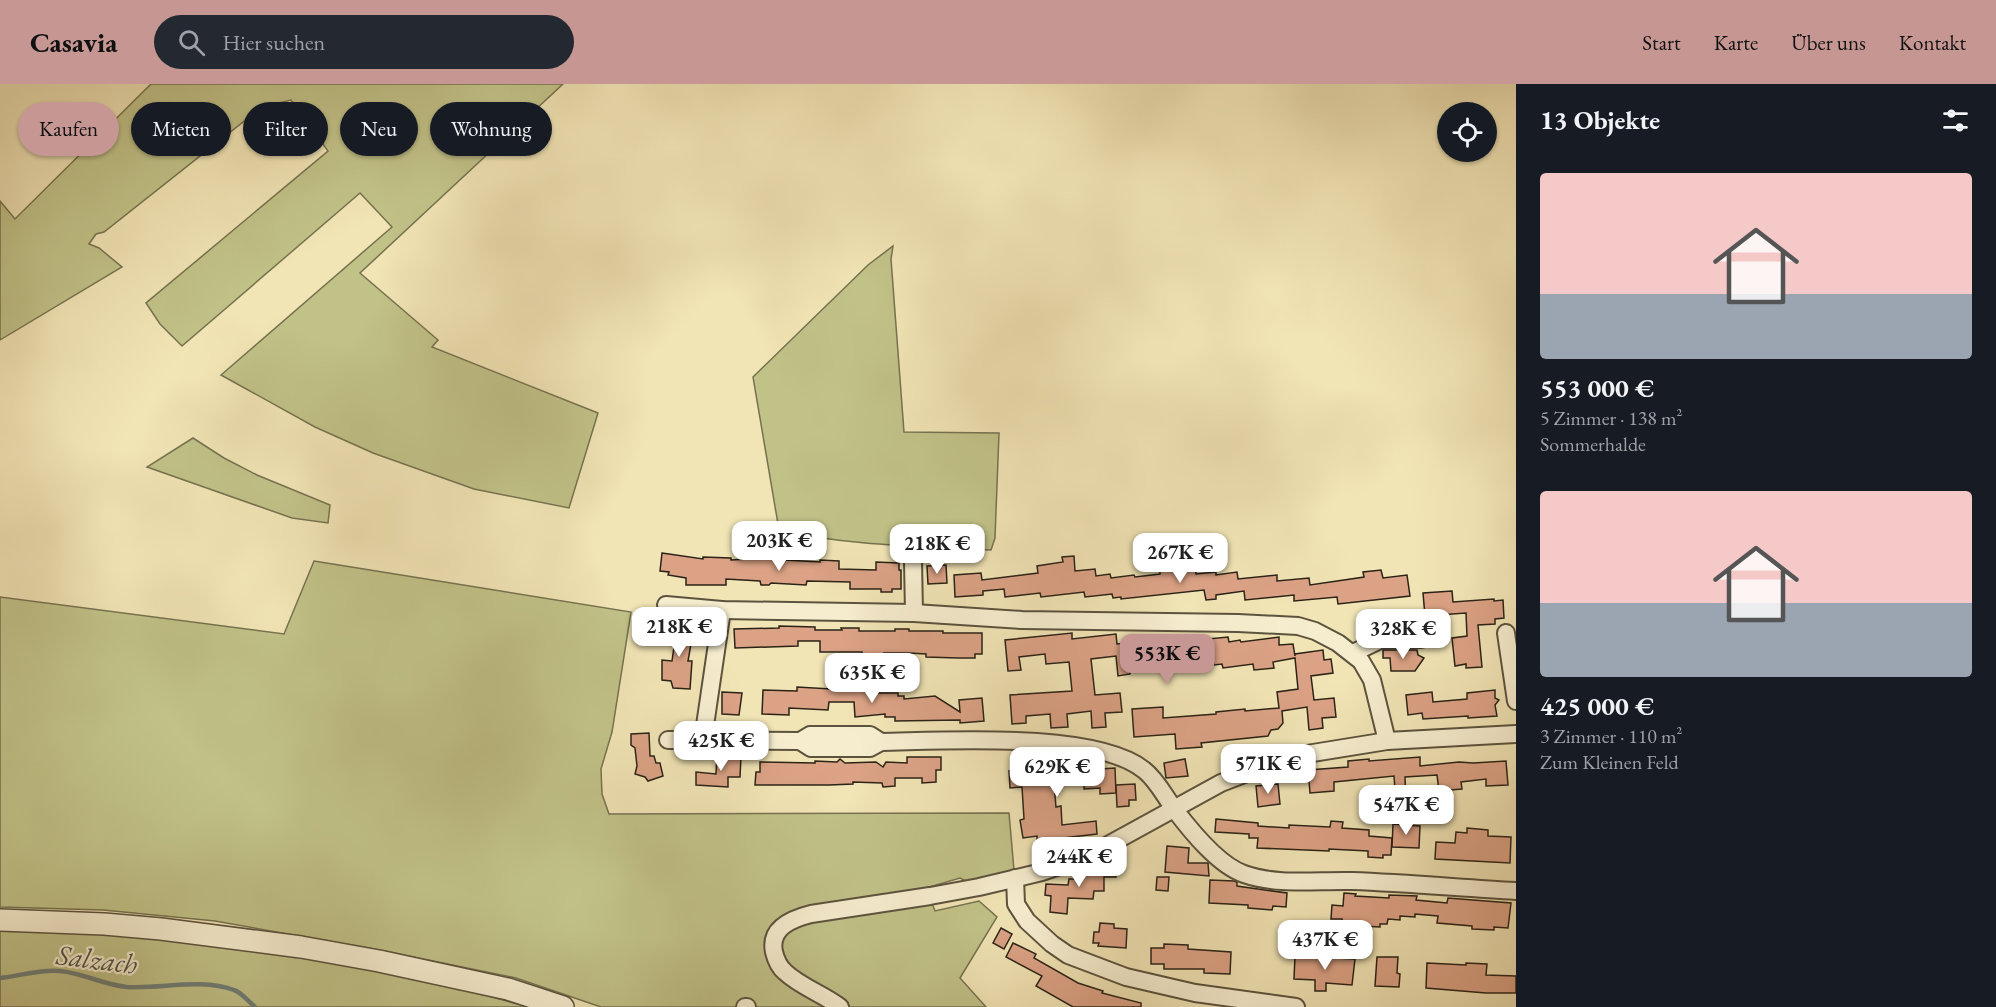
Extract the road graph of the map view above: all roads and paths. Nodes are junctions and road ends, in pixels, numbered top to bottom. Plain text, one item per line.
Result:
1 (913, 561) dead end
2 (666, 605) dead end
3 (722, 610) junction
4 (914, 613) junction
5 (1506, 633) dead end
6 (1421, 639) dead end
7 (1353, 653) junction
8 (1516, 701) edge
9 (1516, 734) edge
10 (703, 739) junction
11 (668, 740) dead end
12 (1387, 741) junction
13 (1174, 809) junction
14 (1016, 878) junction
15 (1516, 891) edge
16 (0, 920) edge
17 (563, 1007) edge
18 (840, 1007) edge
19 (1296, 1007) edge

1 - 4 street
2 - 3 street
3 - 4 street
3 - 10 street
4 - 7 street
5 - 8 street
6 - 7 street
7 - 12 street
9 - 12 street
10 - 11 street
10 - 13 street
12 - 13 street
13 - 14 street
13 - 15 street
14 - 18 street
14 - 19 street
16 - 17 street

